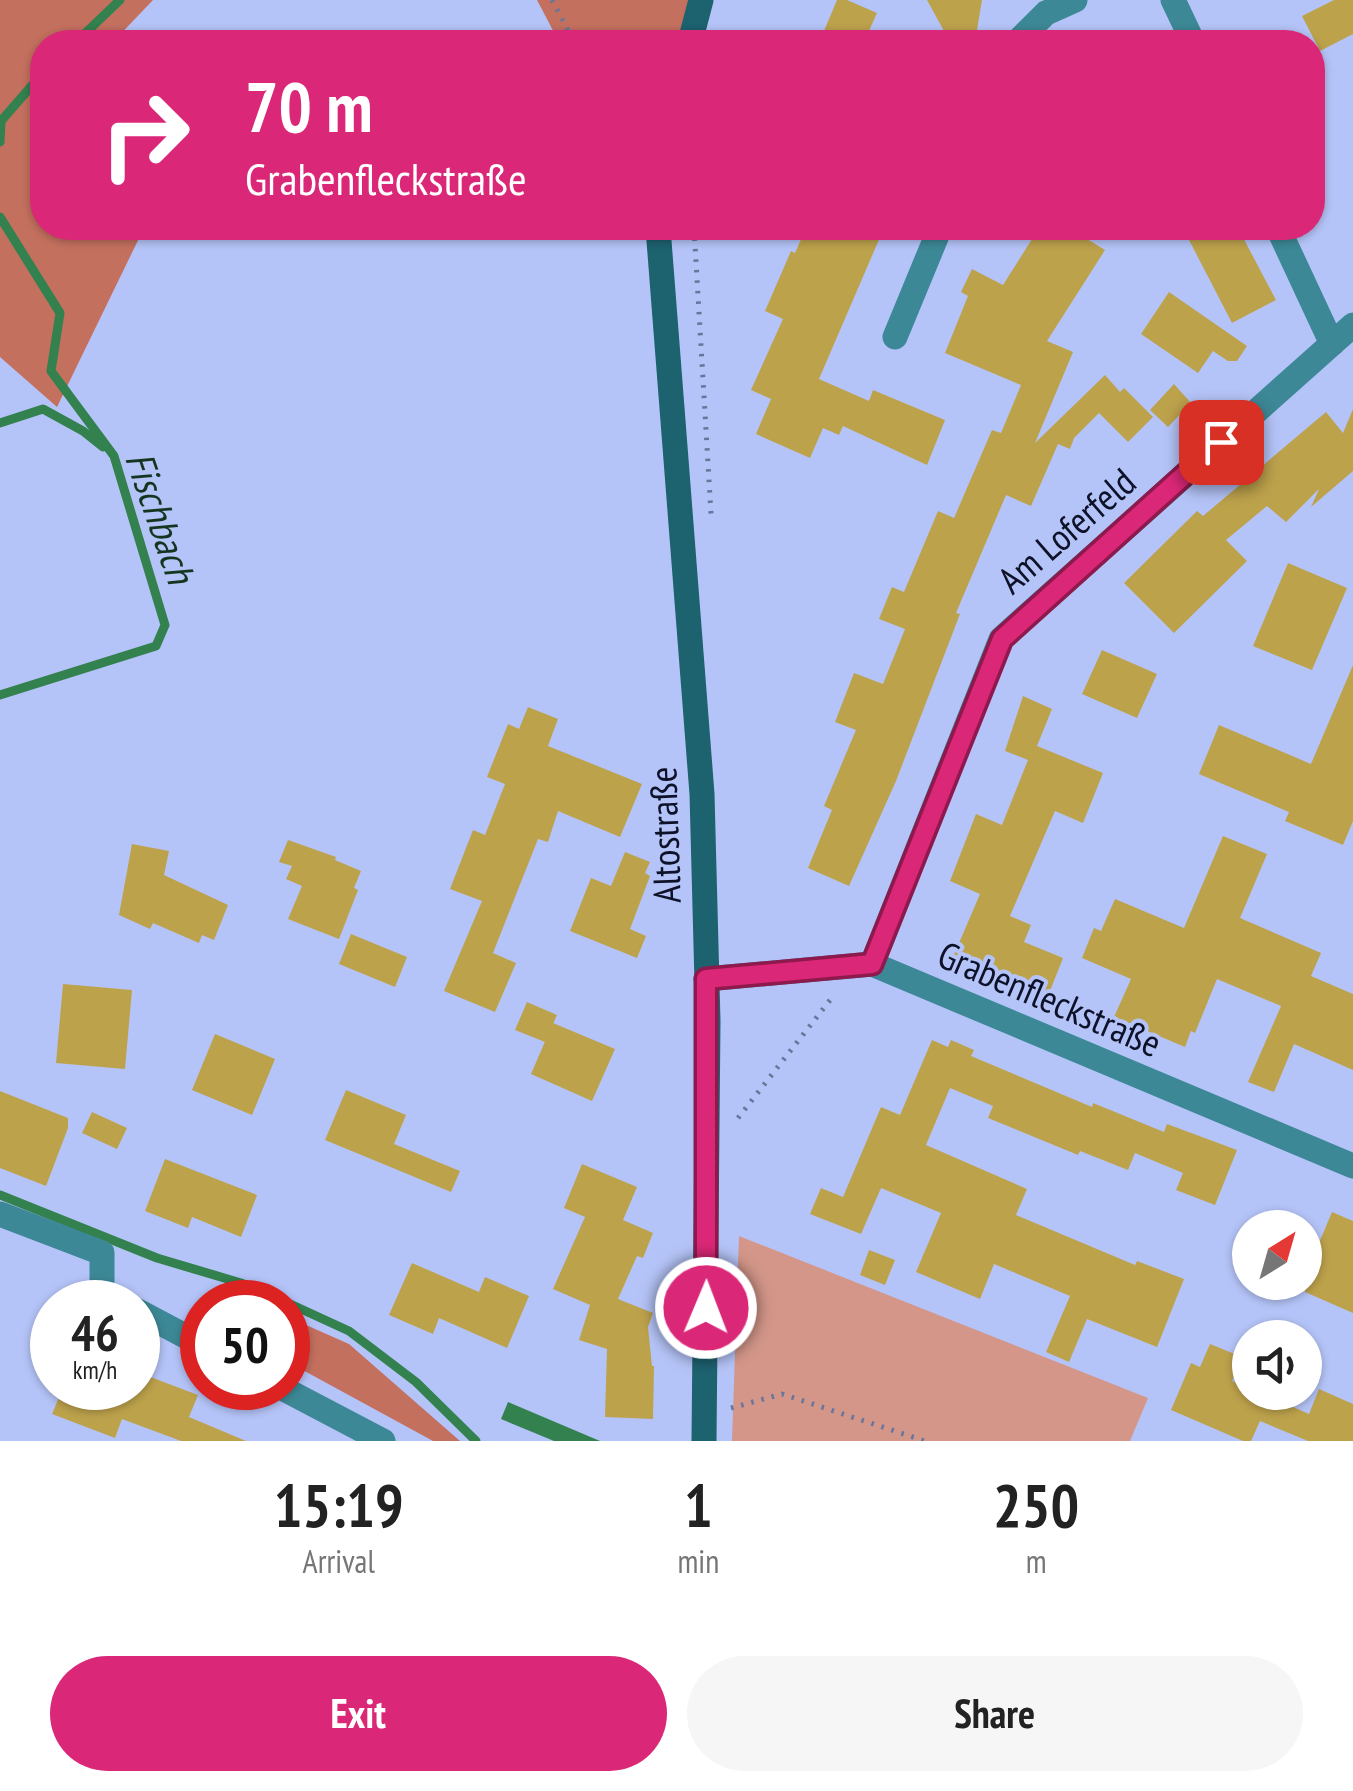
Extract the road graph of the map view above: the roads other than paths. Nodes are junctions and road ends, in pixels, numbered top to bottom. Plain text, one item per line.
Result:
1 (701, 0) edge
2 (1075, 0) edge
3 (1173, 0) edge
4 (693, 30) edge
5 (1029, 30) edge
6 (1187, 30) edge
7 (659, 240) edge
8 (935, 240) edge
9 (1284, 240) edge
10 (1353, 325) edge
11 (896, 337) dead end
12 (1332, 344) junction
13 (865, 965) junction
14 (706, 979) junction
15 (1353, 1166) edge
16 (0, 1214) edge
17 (102, 1280) edge
18 (310, 1403) edge
19 (704, 1428) edge
20 (383, 1441) edge

1 - 4 main road
2 - 5 street
3 - 6 street
7 - 14 main road, Altostraße
8 - 11 street
9 - 12 street
10 - 12 street, Am Loferfeld
12 - 13 street, Am Loferfeld
13 - 14 street, Grabenfleckstraße
13 - 15 street, Grabenfleckstraße
14 - 19 main road, Altostraße
16 - 17 street
18 - 20 street

